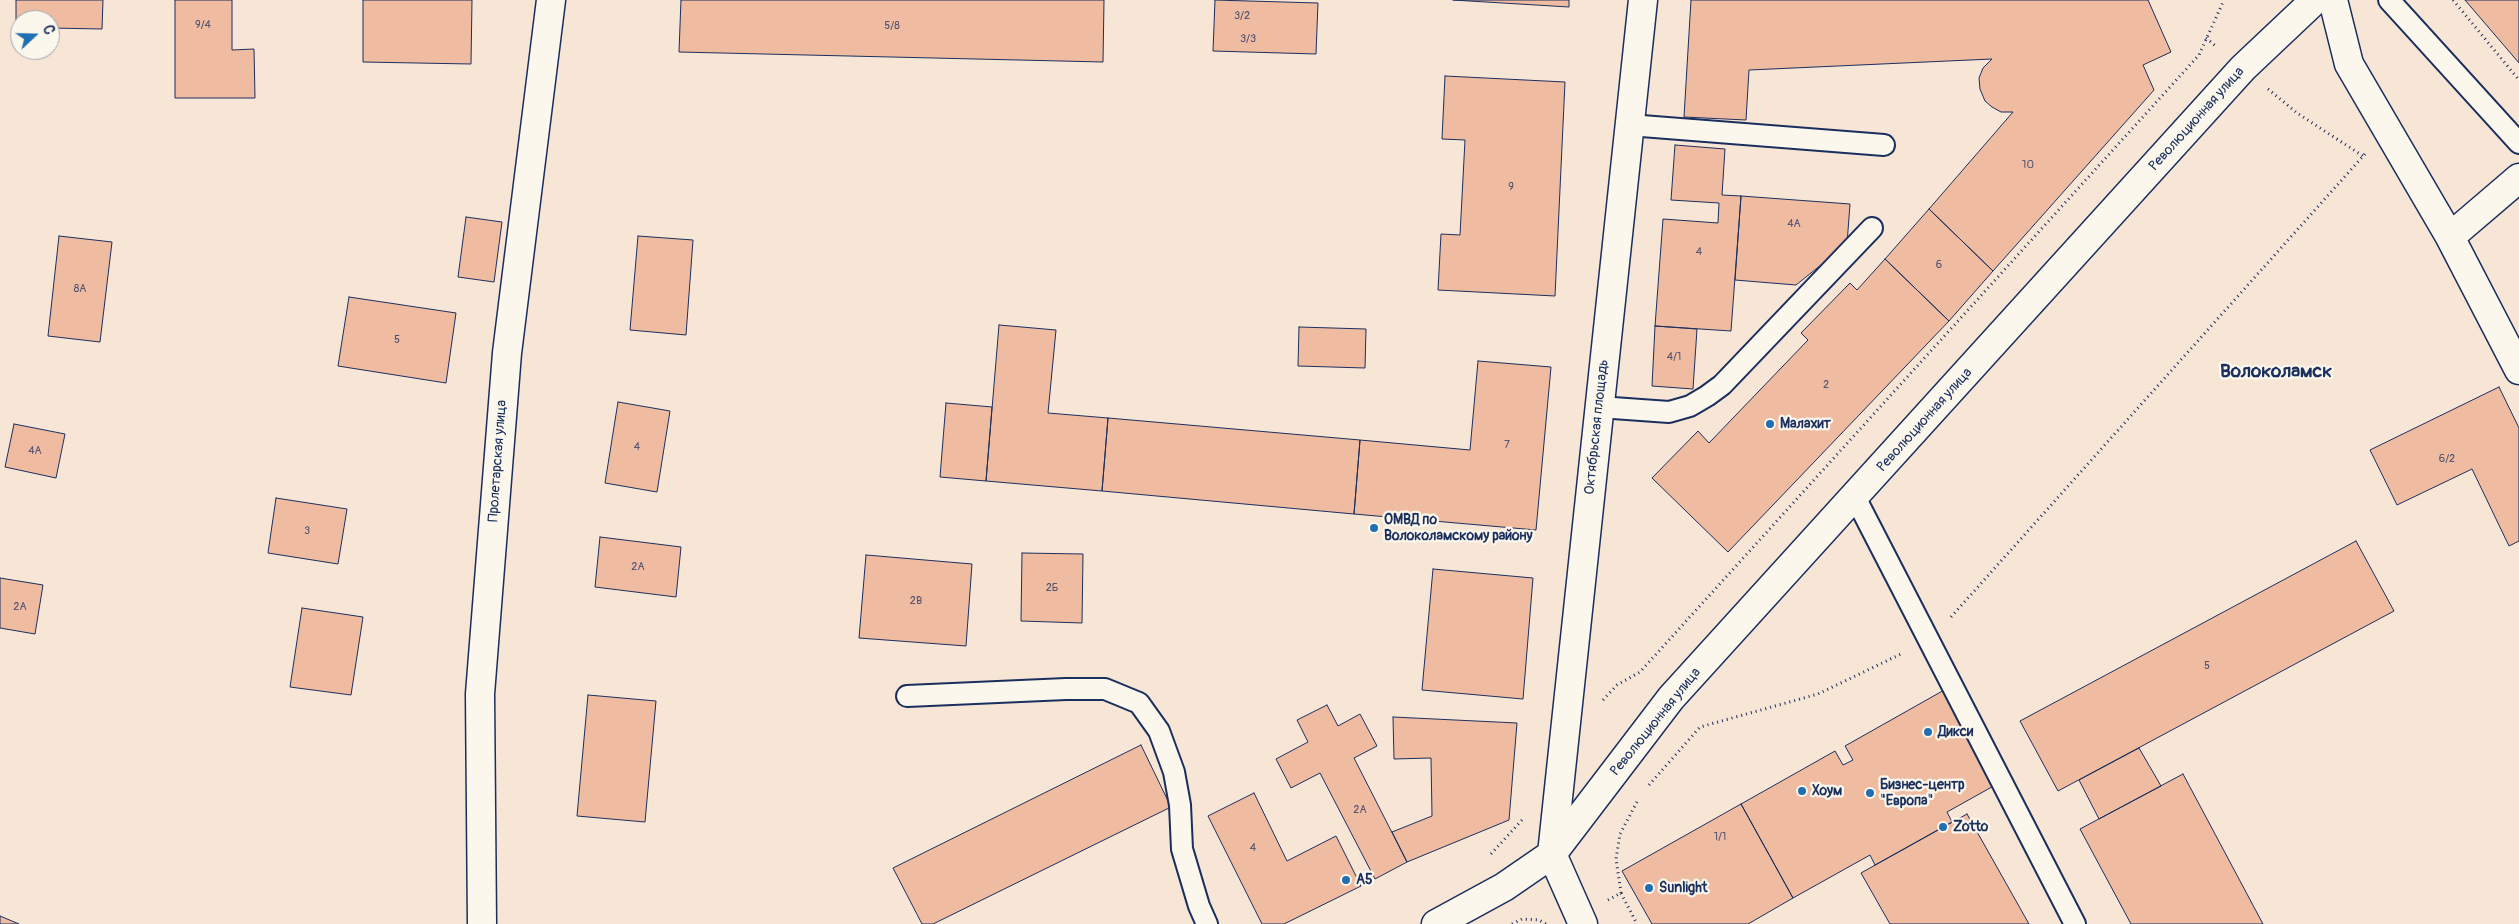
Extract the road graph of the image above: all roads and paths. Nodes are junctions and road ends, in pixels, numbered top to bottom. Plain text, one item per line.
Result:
1 (551, 0) edge
2 (1643, 0) edge
3 (2224, 0) edge
4 (2315, 0) edge
5 (2333, 0) edge
6 (2389, 0) edge
7 (2453, 0) edge
8 (2206, 38) junction
9 (2243, 68) junction
10 (2519, 80) edge
11 (1629, 126) junction
12 (2387, 130) junction
13 (2519, 143) edge
14 (1884, 144) dead end
15 (2364, 156) junction
16 (2519, 178) edge
17 (1872, 228) dead end
18 (2450, 237) junction
19 (2519, 370) edge
20 (1599, 407) junction
21 (1855, 497) junction
22 (1929, 641) junction
23 (907, 696) dead end
24 (1597, 706) dead end
25 (1646, 789) dead end
26 (1640, 796) dead end
27 (1526, 815) dead end
28 (1552, 854) junction
29 (1504, 887) junction
30 (1621, 893) dead end
31 (1522, 919) junction
32 (482, 924) edge
33 (1207, 924) edge
34 (1436, 924) edge
35 (1512, 924) edge
36 (1547, 924) edge
37 (1583, 924) edge
38 (2075, 924) edge

1 - 32 street, Пролетарская улица
2 - 11 street, Октябрьская площадь
3 - 8 path
4 - 9 street, Революционная улица
5 - 12 street
6 - 13 lane
7 - 10 path
8 - 9 path
8 - 24 path
9 - 15 path
9 - 21 street, Революционная улица
11 - 14 lane
11 - 20 street, Октябрьская площадь
12 - 15 path
12 - 18 street
15 - 22 path
16 - 18 street
17 - 20 lane
18 - 19 street
20 - 28 street, Октябрьская площадь
21 - 22 lane
21 - 28 street, Революционная улица
22 - 25 path
22 - 38 lane
23 - 33 lane
26 - 30 path
27 - 29 path
28 - 29 street, Революционная улица
28 - 37 street
29 - 31 path
29 - 34 street, Революционная улица
31 - 35 path
31 - 36 path

